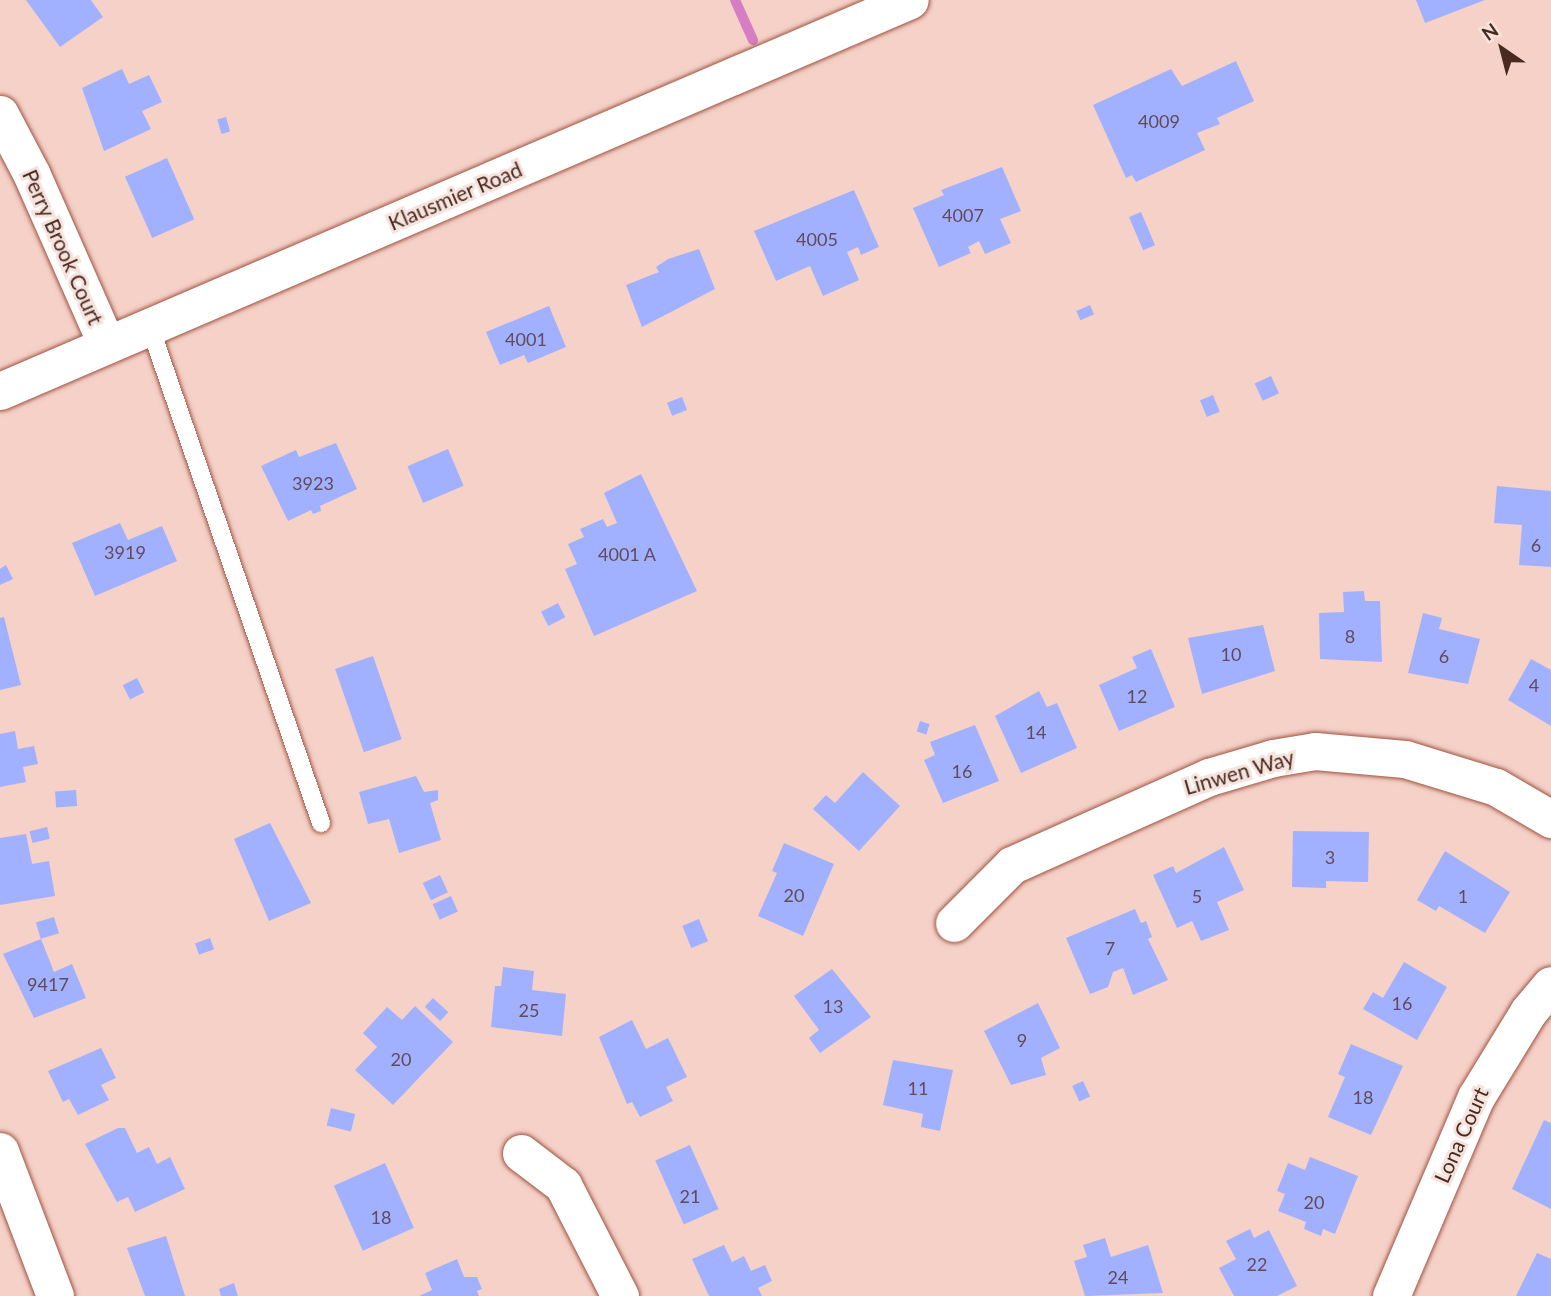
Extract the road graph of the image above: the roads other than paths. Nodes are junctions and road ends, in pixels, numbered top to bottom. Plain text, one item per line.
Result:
1 (910, 0) edge
2 (0, 114) edge
3 (149, 324) junction
4 (106, 343) junction
5 (0, 391) edge
6 (1551, 819) edge
7 (321, 824) dead end
8 (954, 923) dead end
9 (1551, 985) edge
10 (0, 1151) edge
11 (521, 1153) dead end
12 (55, 1296) edge
13 (620, 1296) edge
14 (1391, 1296) edge

1 - 3 street, Klausmier Road
2 - 4 street, Perry Brook Court
3 - 4 street, Klausmier Road
3 - 7 lane
4 - 5 street, Klausmier Road
6 - 8 street, Linwen Way
9 - 14 street, Lona Court
10 - 12 street
11 - 13 street

